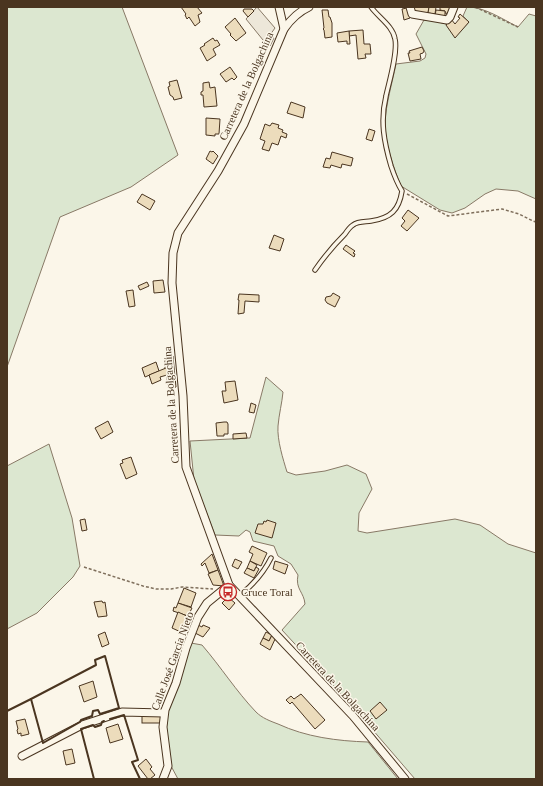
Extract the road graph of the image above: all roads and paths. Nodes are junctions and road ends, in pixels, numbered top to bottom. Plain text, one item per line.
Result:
1 (279, 7) edge
2 (309, 7) edge
3 (371, 7) edge
4 (410, 7) edge
5 (454, 7) edge
6 (475, 7) edge
7 (518, 27) dead end
8 (284, 29) junction
9 (402, 191) junction
10 (536, 222) edge
11 (315, 270) dead end
12 (271, 558) dead end
13 (84, 567) dead end
14 (229, 585) junction
15 (221, 592) junction
16 (239, 596) junction
17 (164, 713) junction
18 (22, 756) dead end
19 (163, 779) edge
20 (405, 779) edge

1 - 8 street, Carretera de la Bolgachina
2 - 8 street
3 - 9 lane
4 - 5 street
6 - 7 path
8 - 14 street, Carretera de la Bolgachina
9 - 10 path
9 - 11 lane
12 - 16 lane
13 - 15 path
14 - 15 street, Calle José García Nieto
14 - 16 street, Carretera de la Bolgachina
15 - 17 street, Calle José García Nieto
16 - 20 street, Carretera de la Bolgachina
17 - 18 street
17 - 19 street, Calle José García Nieto

